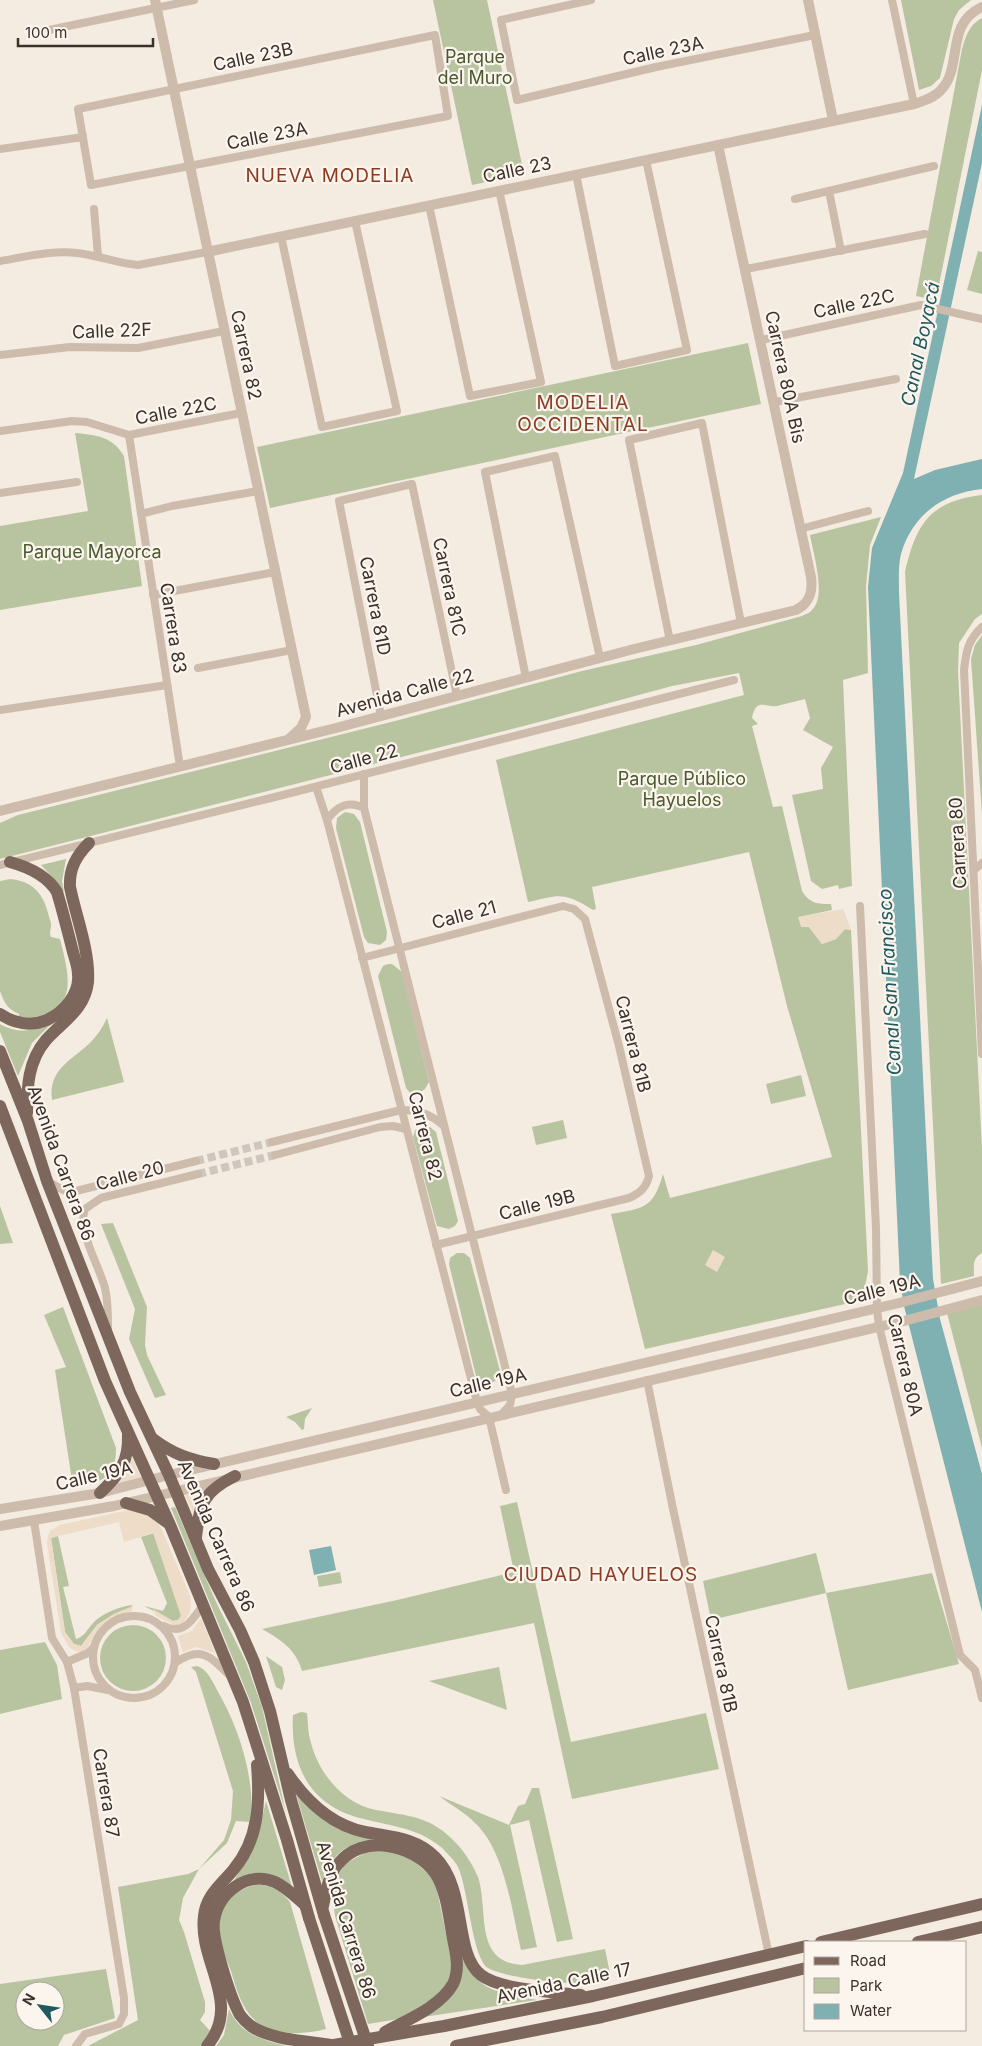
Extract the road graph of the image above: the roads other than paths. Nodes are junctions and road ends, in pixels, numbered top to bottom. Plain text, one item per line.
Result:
1 (194, 0) edge
2 (590, 0) edge
3 (808, 0) edge
4 (892, 0) edge
5 (155, 4) edge
6 (982, 7) edge
7 (49, 30) dead end
8 (815, 35) junction
9 (173, 89) junction
10 (914, 104) junction
11 (448, 116) joint
12 (833, 120) junction
13 (83, 137) junction
14 (718, 144) junction
15 (0, 149) edge
16 (646, 160) junction
17 (189, 166) junction
18 (934, 166) dead end
19 (576, 174) junction
20 (500, 190) junction
21 (829, 191) junction
22 (795, 199) dead end
23 (429, 205) junction
24 (94, 209) dead end
25 (355, 221) junction
26 (925, 234) dead end
27 (281, 236) junction
28 (841, 250) junction
29 (207, 252) junction
30 (98, 256) junction
31 (0, 261) edge
32 (746, 269) junction
33 (982, 319) edge
34 (224, 331) junction
35 (761, 340) junction
36 (0, 356) edge
37 (896, 379) dead end
38 (774, 402) junction
39 (241, 413) junction
40 (0, 431) edge
41 (129, 435) junction
42 (77, 482) dead end
43 (412, 484) joint
44 (258, 491) junction
45 (0, 493) edge
46 (868, 511) dead end
47 (141, 514) junction
48 (800, 529) junction
49 (275, 572) junction
50 (153, 595) junction
51 (796, 610) joint
52 (741, 623) junction
53 (979, 630) edge
54 (670, 640) junction
55 (292, 650) junction
56 (600, 658) junction
57 (198, 668) dead end
58 (526, 678) junction
59 (734, 680) dead end
60 (167, 685) junction
61 (457, 696) junction
62 (0, 710) edge
63 (381, 716) junction
64 (306, 717) junction
65 (336, 728) junction
66 (284, 741) junction
67 (180, 767) junction
68 (364, 774) junction
69 (316, 787) junction
70 (22, 806) junction
71 (364, 808) junction
72 (0, 811) edge
73 (0, 817) edge
74 (327, 820) junction
75 (972, 828) junction
76 (981, 830) edge
77 (89, 843) junction
78 (5, 863) edge
79 (982, 863) edge
80 (974, 870) junction
81 (860, 906) dead end
82 (574, 909) joint
83 (399, 948) junction
84 (362, 958) junction
85 (980, 961) edge
86 (0, 1014) edge
87 (0, 1051) edge
88 (982, 1054) edge
89 (0, 1106) edge
90 (402, 1110) junction
91 (0, 1119) edge
92 (28, 1120) junction
93 (444, 1126) junction
94 (9, 1129) junction
95 (406, 1129) junction
96 (272, 1142) tunnel mouth
97 (276, 1155) tunnel mouth
98 (196, 1161) tunnel mouth
99 (198, 1174) tunnel mouth
100 (47, 1181) junction
101 (643, 1190) joint
102 (472, 1236) junction
103 (436, 1244) junction
104 (982, 1281) edge
105 (982, 1300) edge
106 (877, 1309) junction
107 (879, 1326) junction
108 (108, 1337) junction
109 (647, 1380) junction
110 (512, 1394) junction
111 (477, 1402) junction
112 (502, 1414) junction
113 (489, 1417) junction
114 (128, 1432) junction
115 (152, 1439) junction
116 (214, 1464) junction
117 (169, 1475) junction
118 (234, 1476) junction
119 (150, 1479) junction
120 (175, 1490) junction
121 (506, 1490) dead end
122 (100, 1493) junction
123 (157, 1495) junction
124 (126, 1503) junction
125 (0, 1510) edge
126 (34, 1521) junction
127 (170, 1525) junction
128 (0, 1526) edge
129 (196, 1540) junction
130 (203, 1605) junction
131 (160, 1624) junction
132 (94, 1647) junction
133 (68, 1662) junction
134 (175, 1663) junction
135 (234, 1680) junction
136 (74, 1688) junction
137 (109, 1690) junction
138 (982, 1698) edge
139 (255, 1740) junction
140 (283, 1768) junction
141 (982, 1904) edge
142 (305, 1905) junction
143 (323, 1912) junction
144 (982, 1927) edge
145 (825, 1941) edge
146 (922, 1941) edge
147 (804, 1946) edge
148 (769, 1955) junction
149 (804, 1968) edge
150 (593, 1996) junction
151 (378, 2036) junction
152 (473, 2044) edge
153 (76, 2046) edge
154 (207, 2046) edge
155 (330, 2046) edge
156 (351, 2046) edge
157 (368, 2046) edge
158 (456, 2046) edge

1 - 5 street
2 - 8 street, Calle 23A
3 - 8 street
4 - 10 street
5 - 7 street
5 - 9 street, Carrera 82
6 - 10 street, Calle 23
8 - 12 street
9 - 11 street, Calle 23B
9 - 13 street, Calle 23B
9 - 17 street, Carrera 82
10 - 12 street, Calle 23
11 - 17 street, Calle 23A
12 - 14 street, Calle 23
13 - 15 street
13 - 17 street, Calle 23A
14 - 16 street, Calle 23
14 - 32 street, Carrera 80A Bis
16 - 19 street, Calle 23
16 - 19 street
17 - 29 street, Carrera 82
18 - 21 street
19 - 20 street, Calle 23
20 - 23 street, Calle 23
20 - 23 street
21 - 22 street
21 - 28 street
23 - 25 street, Calle 23
24 - 30 street
25 - 27 street, Calle 23
25 - 27 street
26 - 28 street
27 - 29 street, Calle 23
28 - 32 street
29 - 30 street, Calle 23
29 - 34 street, Carrera 82
30 - 31 street, Calle 23
32 - 35 street, Carrera 80A Bis
33 - 35 street, Calle 22C
34 - 36 street, Calle 22F
34 - 39 street, Carrera 82
35 - 38 street, Carrera 80A Bis
37 - 38 street
38 - 48 street, Carrera 80A Bis
39 - 41 street, Calle 22C
39 - 44 street, Carrera 82
40 - 41 street, Calle 22C
41 - 47 street, Carrera 83
42 - 45 street
43 - 61 street, Carrera 81C
43 - 63 street, Carrera 81D
44 - 47 street
44 - 49 street, Carrera 82
46 - 48 street
47 - 50 street, Carrera 83
48 - 51 street, Carrera 80A Bis
49 - 50 street
49 - 55 street, Carrera 82
50 - 60 street, Carrera 83
51 - 52 street, Avenida Calle 22
52 - 54 street, Avenida Calle 22
52 - 54 street
53 - 75 street, Carrera 80
54 - 56 street, Avenida Calle 22
55 - 57 street
55 - 64 street, Carrera 82
56 - 58 street, Avenida Calle 22
56 - 58 street
58 - 61 street, Avenida Calle 22
59 - 68 street, Calle 22
60 - 62 street
60 - 67 street, Carrera 83
61 - 63 street, Avenida Calle 22
63 - 65 street, Avenida Calle 22
64 - 65 street
64 - 66 street
65 - 66 street, Avenida Calle 22
66 - 67 street, Avenida Calle 22
67 - 70 street, Avenida Calle 22
68 - 69 street, Calle 22
68 - 71 street, Carrera 82
69 - 74 street, Carrera 82
69 - 77 street, Calle 22
70 - 72 street, Avenida Calle 22
70 - 73 street, Avenida Calle 22
71 - 74 street
71 - 83 street, Carrera 82
74 - 84 street, Carrera 82
75 - 76 street
75 - 80 street, Carrera 80
77 - 78 street, Calle 22
77 - 92 main road
78 - 86 main road
79 - 80 street
80 - 85 street, Carrera 80
81 - 106 street, Carrera 80A
82 - 83 street, Calle 21
82 - 101 street, Carrera 81B
83 - 84 street, Calle 21
83 - 93 street, Carrera 82
84 - 90 street, Carrera 82
85 - 88 street, Carrera 80
87 - 92 main road, Avenida Carrera 86
89 - 94 main road, Avenida Carrera 86
90 - 93 street
90 - 95 street, Carrera 82
90 - 96 street
91 - 94 main road
92 - 100 main road, Avenida Carrera 86
93 - 102 street, Carrera 82
94 - 114 main road, Avenida Carrera 86
95 - 97 street
95 - 103 street, Carrera 82
98 - 100 street, Calle 20
99 - 108 street, Calle 20
100 - 108 main road, Avenida Carrera 86
101 - 102 street, Calle 19B
102 - 103 street, Calle 19B
102 - 110 street, Carrera 82
103 - 111 street, Carrera 82
104 - 106 street, Calle 19A
105 - 107 street, Calle 19A
106 - 107 street, Carrera 80A
106 - 110 street, Calle 19A
107 - 109 street, Calle 19A
107 - 138 street, Carrera 80A
108 - 115 main road, Avenida Carrera 86
109 - 112 street, Calle 19A
109 - 148 street, Carrera 81B
110 - 111 street, Calle 19A
110 - 112 street
111 - 113 street, Carrera 82
111 - 116 street, Calle 19A
112 - 113 street, Calle 19A
113 - 118 street, Calle 19A
113 - 121 street, Carrera 82
114 - 119 main road, Avenida Carrera 86
114 - 122 main road
115 - 116 main road
115 - 117 main road, Avenida Carrera 86
116 - 117 street, Calle 19A
117 - 119 street, Calle 19A
117 - 120 main road, Avenida Carrera 86
118 - 120 street, Calle 19A
118 - 129 main road
119 - 122 street, Calle 19A
119 - 123 main road, Avenida Carrera 86
120 - 123 street, Calle 19A
120 - 129 main road, Avenida Carrera 86
122 - 125 street, Calle 19A
123 - 124 street, Calle 19A
123 - 127 main road, Avenida Carrera 86
124 - 126 street, Calle 19A
124 - 127 main road
126 - 128 street, Calle 19A
126 - 133 street, Carrera 87
127 - 130 main road, Avenida Carrera 86
129 - 140 main road, Avenida Carrera 86
130 - 131 street
130 - 135 main road, Avenida Carrera 86
131 - 132 street
131 - 134 street
132 - 133 street
132 - 137 street
133 - 136 street, Carrera 87
134 - 135 street
134 - 137 street
135 - 139 main road, Avenida Carrera 86
136 - 137 street
136 - 153 street, Carrera 87
139 - 142 main road, Avenida Carrera 86
139 - 154 main road
140 - 143 main road, Avenida Carrera 86
140 - 150 main road
141 - 145 main road
142 - 155 main road
142 - 156 main road, Avenida Carrera 86, bridge
143 - 151 main road
143 - 157 main road, Avenida Carrera 86, bridge
144 - 146 main road
147 - 148 main road, Avenida Calle 17
148 - 150 main road, Avenida Calle 17
149 - 152 main road
150 - 151 main road, Avenida Calle 17
151 - 155 main road, Avenida Calle 17
152 - 158 main road

